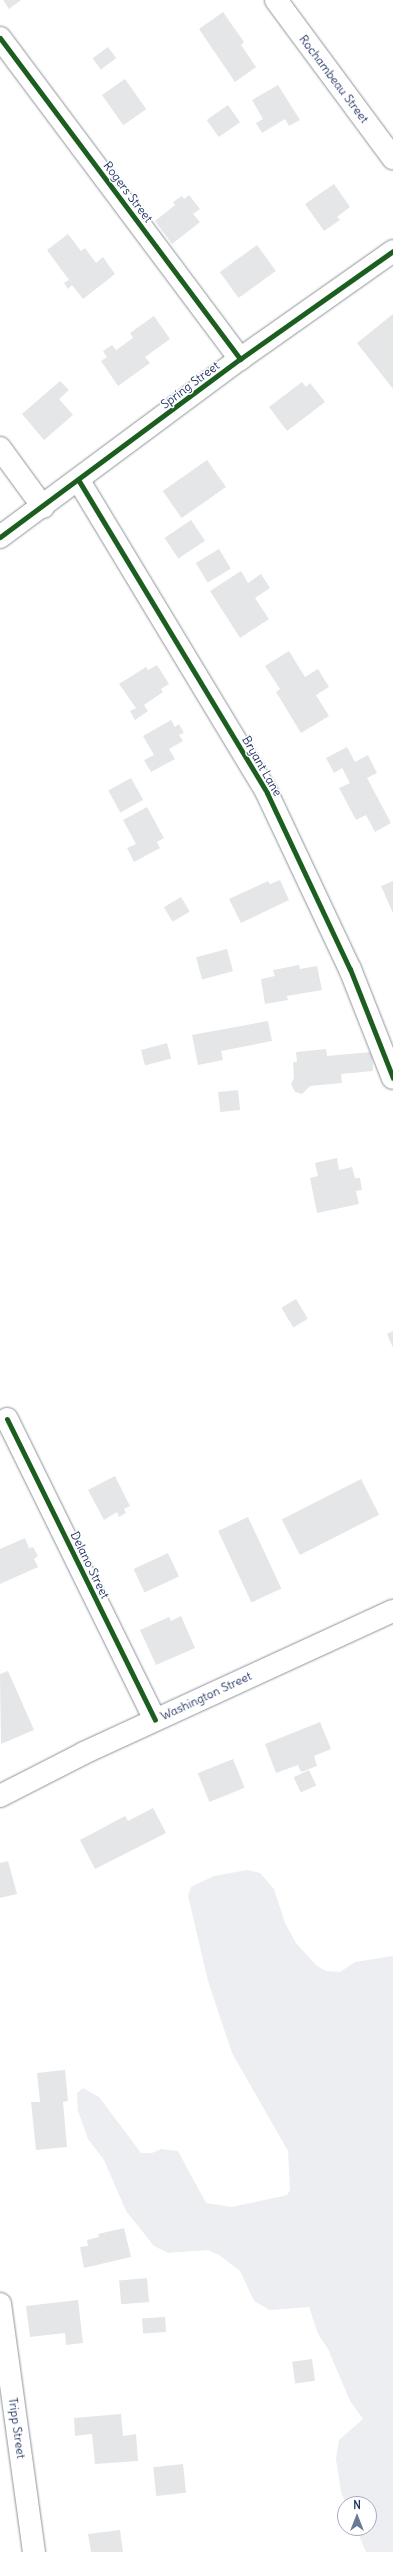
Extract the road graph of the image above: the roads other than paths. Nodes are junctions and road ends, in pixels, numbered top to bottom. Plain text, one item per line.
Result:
1 (276, 0) edge
2 (0, 38) edge
3 (393, 158) edge
4 (393, 251) edge
5 (240, 359) junction
6 (0, 448) edge
7 (79, 481) junction
8 (43, 507) junction
9 (0, 537) edge
10 (393, 1078) edge
11 (7, 1419) dead end
12 (393, 1611) edge
13 (155, 1720) junction
14 (0, 1796) edge
15 (0, 2304) edge
16 (34, 2552) edge

1 - 3 street, Rochambeau Street
2 - 5 street, Rogers Street
4 - 5 street, Spring Street
5 - 7 street, Spring Street
6 - 8 street
7 - 8 street, Spring Street
7 - 10 street, Bryant Lane
8 - 9 street, Spring Street
11 - 13 street, Delano Street
12 - 13 street, Washington Street
13 - 14 street, Washington Street
15 - 16 street, Tripp Street

